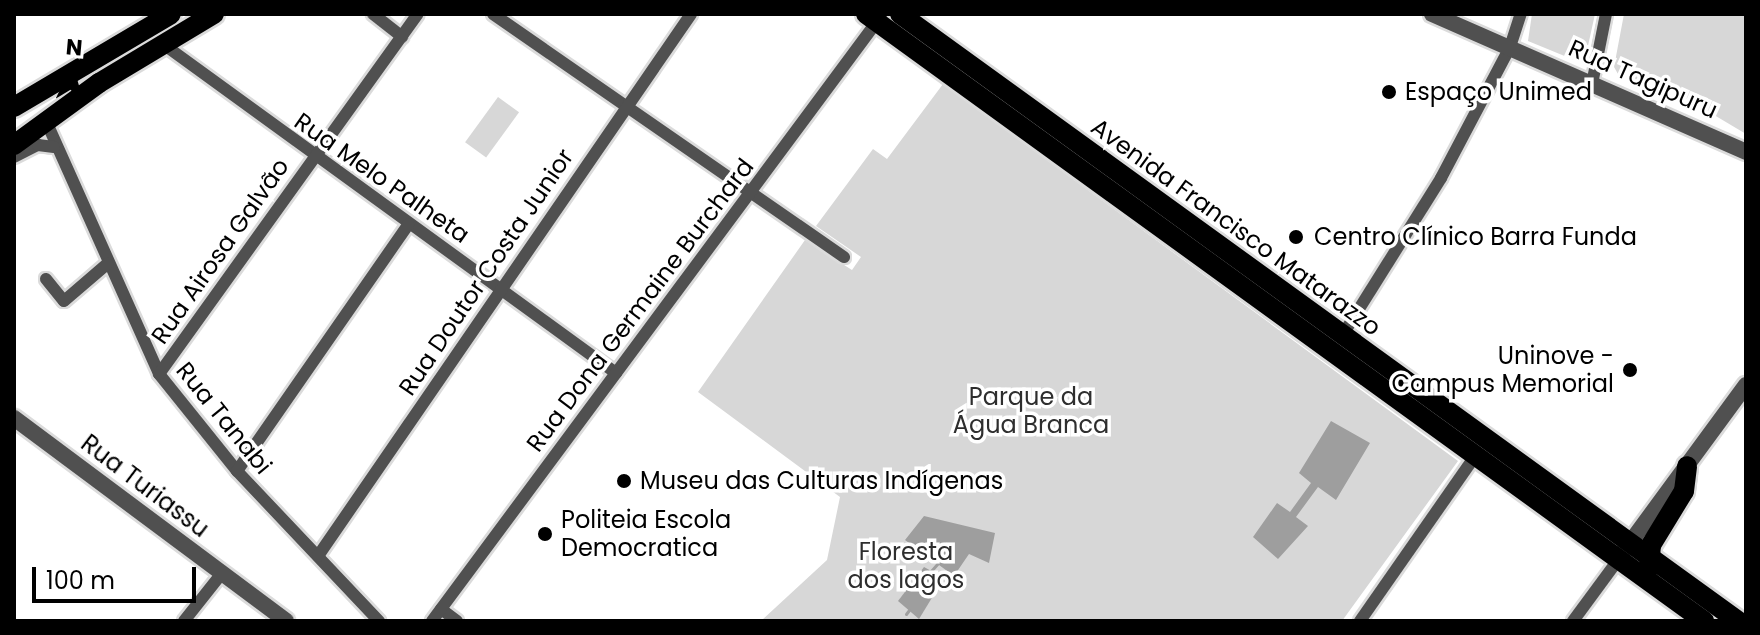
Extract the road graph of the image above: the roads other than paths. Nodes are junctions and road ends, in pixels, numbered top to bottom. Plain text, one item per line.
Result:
1 (214, 14) edge
2 (373, 14) edge
3 (418, 14) edge
4 (493, 14) edge
5 (691, 14) edge
6 (900, 14) edge
7 (1432, 14) edge
8 (1521, 14) edge
9 (1606, 14) edge
10 (162, 16) edge
11 (875, 16) edge
12 (402, 37) junction
13 (163, 44) junction
14 (1510, 47) junction
15 (1592, 84) junction
16 (14, 107) edge
17 (626, 107) junction
18 (46, 121) junction
19 (14, 145) edge
20 (54, 147) junction
21 (1746, 152) edge
22 (14, 157) edge
23 (313, 158) junction
24 (751, 193) junction
25 (408, 225) junction
26 (844, 257) dead end
27 (107, 264) junction
28 (46, 279) dead end
29 (501, 290) junction
30 (1342, 336) junction
31 (616, 373) junction
32 (159, 374) junction
33 (1746, 385) edge
34 (14, 418) edge
35 (1480, 448) junction
36 (1687, 466) junction
37 (237, 471) junction
38 (1624, 552) junction
39 (318, 556) junction
40 (1649, 558) junction
41 (222, 573) junction
42 (1650, 583) junction
43 (441, 609) junction
44 (184, 621) edge
45 (286, 621) edge
46 (379, 621) edge
47 (432, 621) edge
48 (457, 621) edge
49 (1360, 621) edge
50 (1573, 621) edge
51 (1704, 621) edge
52 (1738, 621) edge

1 - 13 main road
2 - 12 street
3 - 12 street, Rua Airosa Galvão
4 - 17 street
5 - 17 street, Rua Doutor Costa Junior
6 - 30 main road, Avenida Francisco Matarazzo
7 - 14 street, Rua Tagipuru
8 - 14 street
9 - 15 street
10 - 16 main road
11 - 24 street, Rua Dona Germaine Burchard
11 - 35 main road, Avenida Francisco Matarazzo
12 - 23 street, Rua Airosa Galvão
13 - 18 main road
13 - 23 street, Rua Melo Palheta
14 - 15 street, Rua Tagipuru
14 - 30 street
15 - 21 street, Rua Tagipuru
17 - 24 street
17 - 29 street, Rua Doutor Costa Junior
18 - 19 main road
18 - 20 street, Rua Tanabi
20 - 22 street
20 - 27 street, Rua Tanabi
23 - 25 street, Rua Melo Palheta
23 - 32 street, Rua Airosa Galvão
24 - 26 street
24 - 31 street, Rua Dona Germaine Burchard
25 - 29 street, Rua Melo Palheta
25 - 37 street
27 - 28 street
27 - 32 street, Rua Tanabi
29 - 31 street, Rua Melo Palheta
29 - 39 street, Rua Doutor Costa Junior
30 - 35 main road, Avenida Francisco Matarazzo
31 - 43 street, Rua Dona Germaine Burchard
32 - 37 street, Rua Tanabi
33 - 36 street
34 - 41 street, Rua Turiassu
35 - 38 main road, Avenida Francisco Matarazzo
35 - 49 street
36 - 38 street
36 - 40 main road
37 - 39 street, Rua Tanabi
38 - 40 main road, Avenida Francisco Matarazzo
38 - 42 main road, Avenida Francisco Matarazzo
38 - 50 street
39 - 46 street, Rua Tanabi
40 - 42 main road
40 - 52 main road, Avenida Francisco Matarazzo
41 - 44 street
41 - 45 street, Rua Turiassu
42 - 51 main road, Avenida Francisco Matarazzo
43 - 47 street, Rua Dona Germaine Burchard
43 - 48 street

